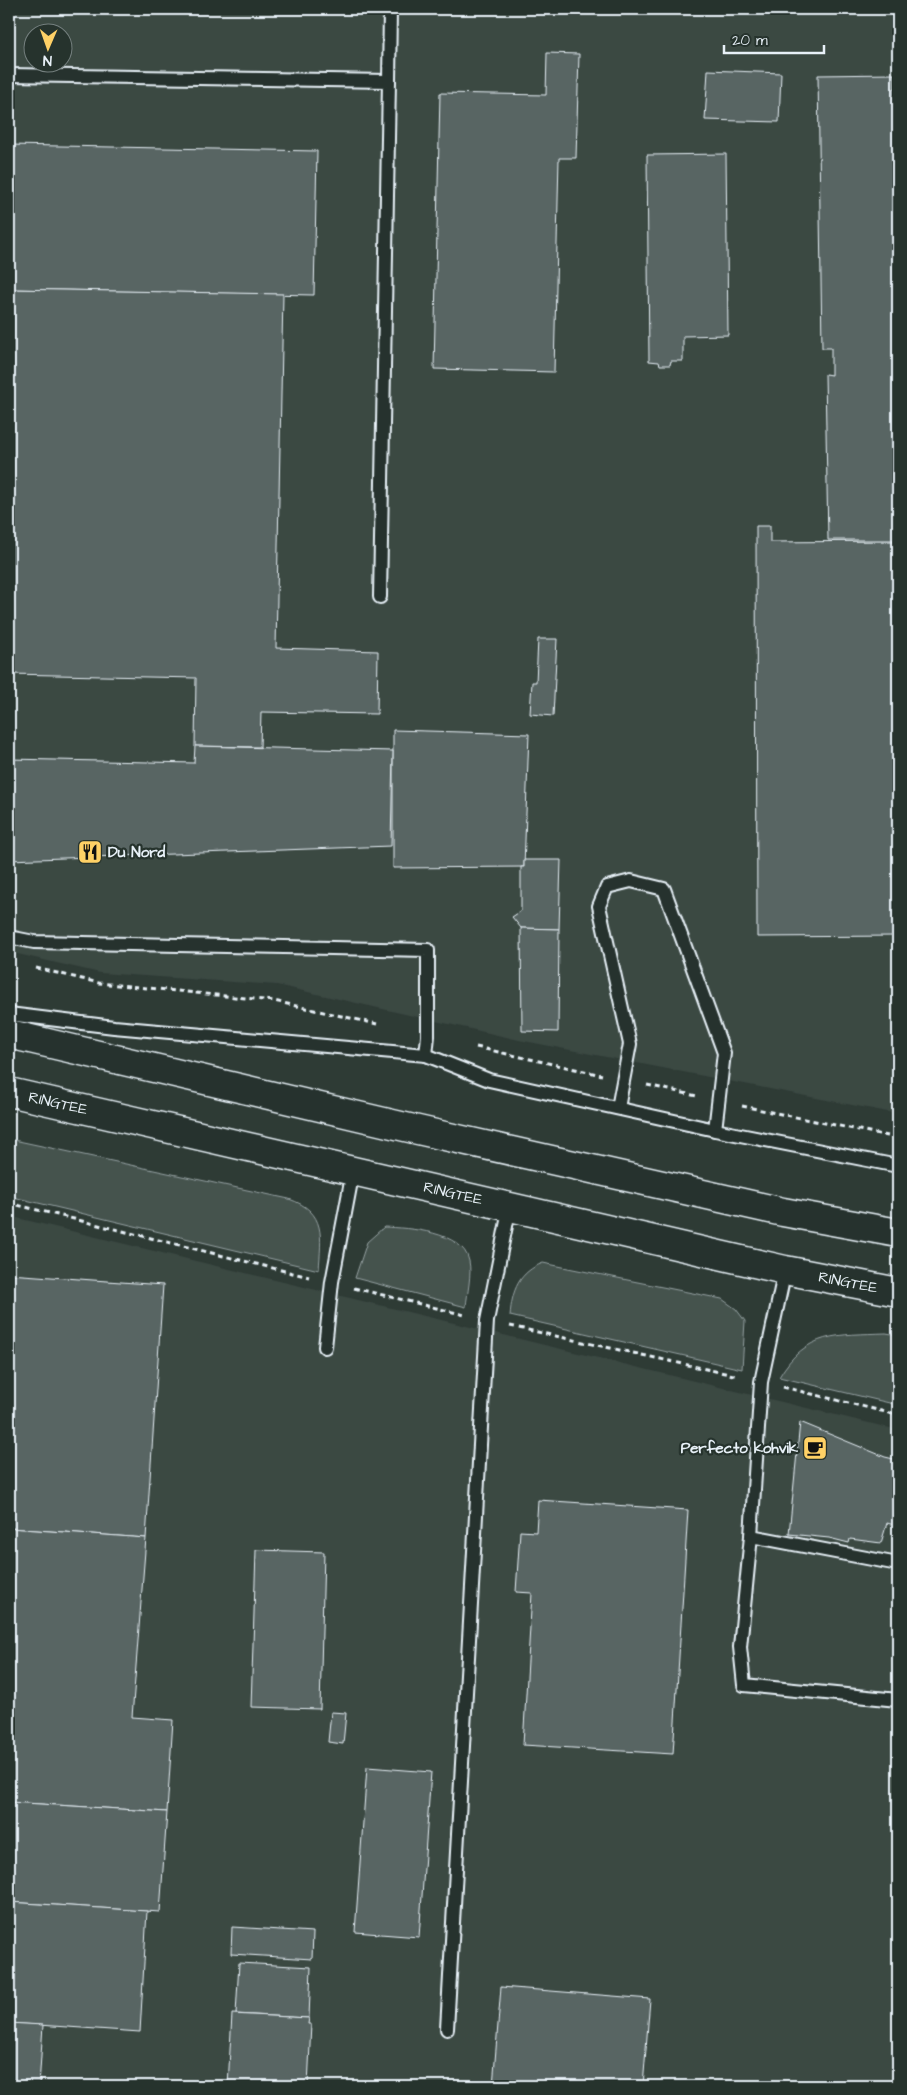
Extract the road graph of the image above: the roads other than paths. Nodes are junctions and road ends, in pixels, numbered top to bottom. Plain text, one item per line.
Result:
1 (390, 9) edge
2 (9, 74) edge
3 (389, 81) junction
4 (380, 597) dead end
5 (9, 937) edge
6 (9, 1014) edge
7 (9, 1034) edge
8 (426, 1054) junction
9 (9, 1092) edge
10 (618, 1108) junction
11 (715, 1130) junction
12 (898, 1166) edge
13 (353, 1171) junction
14 (510, 1206) junction
15 (898, 1232) edge
16 (785, 1270) junction
17 (898, 1292) edge
18 (325, 1347) dead end
19 (751, 1536) junction
20 (898, 1564) edge
21 (898, 1700) edge
22 (447, 2030) dead end

1 - 3 lane
2 - 3 lane
3 - 4 lane
5 - 8 lane
6 - 8 lane
7 - 15 main road
8 - 10 lane
9 - 13 main road, RINGTEE
10 - 11 lane
10 - 11 lane
11 - 12 lane
13 - 14 main road, RINGTEE
13 - 18 lane
14 - 16 main road, RINGTEE
14 - 22 lane
16 - 17 main road, RINGTEE
16 - 19 lane
19 - 20 lane
19 - 21 lane

